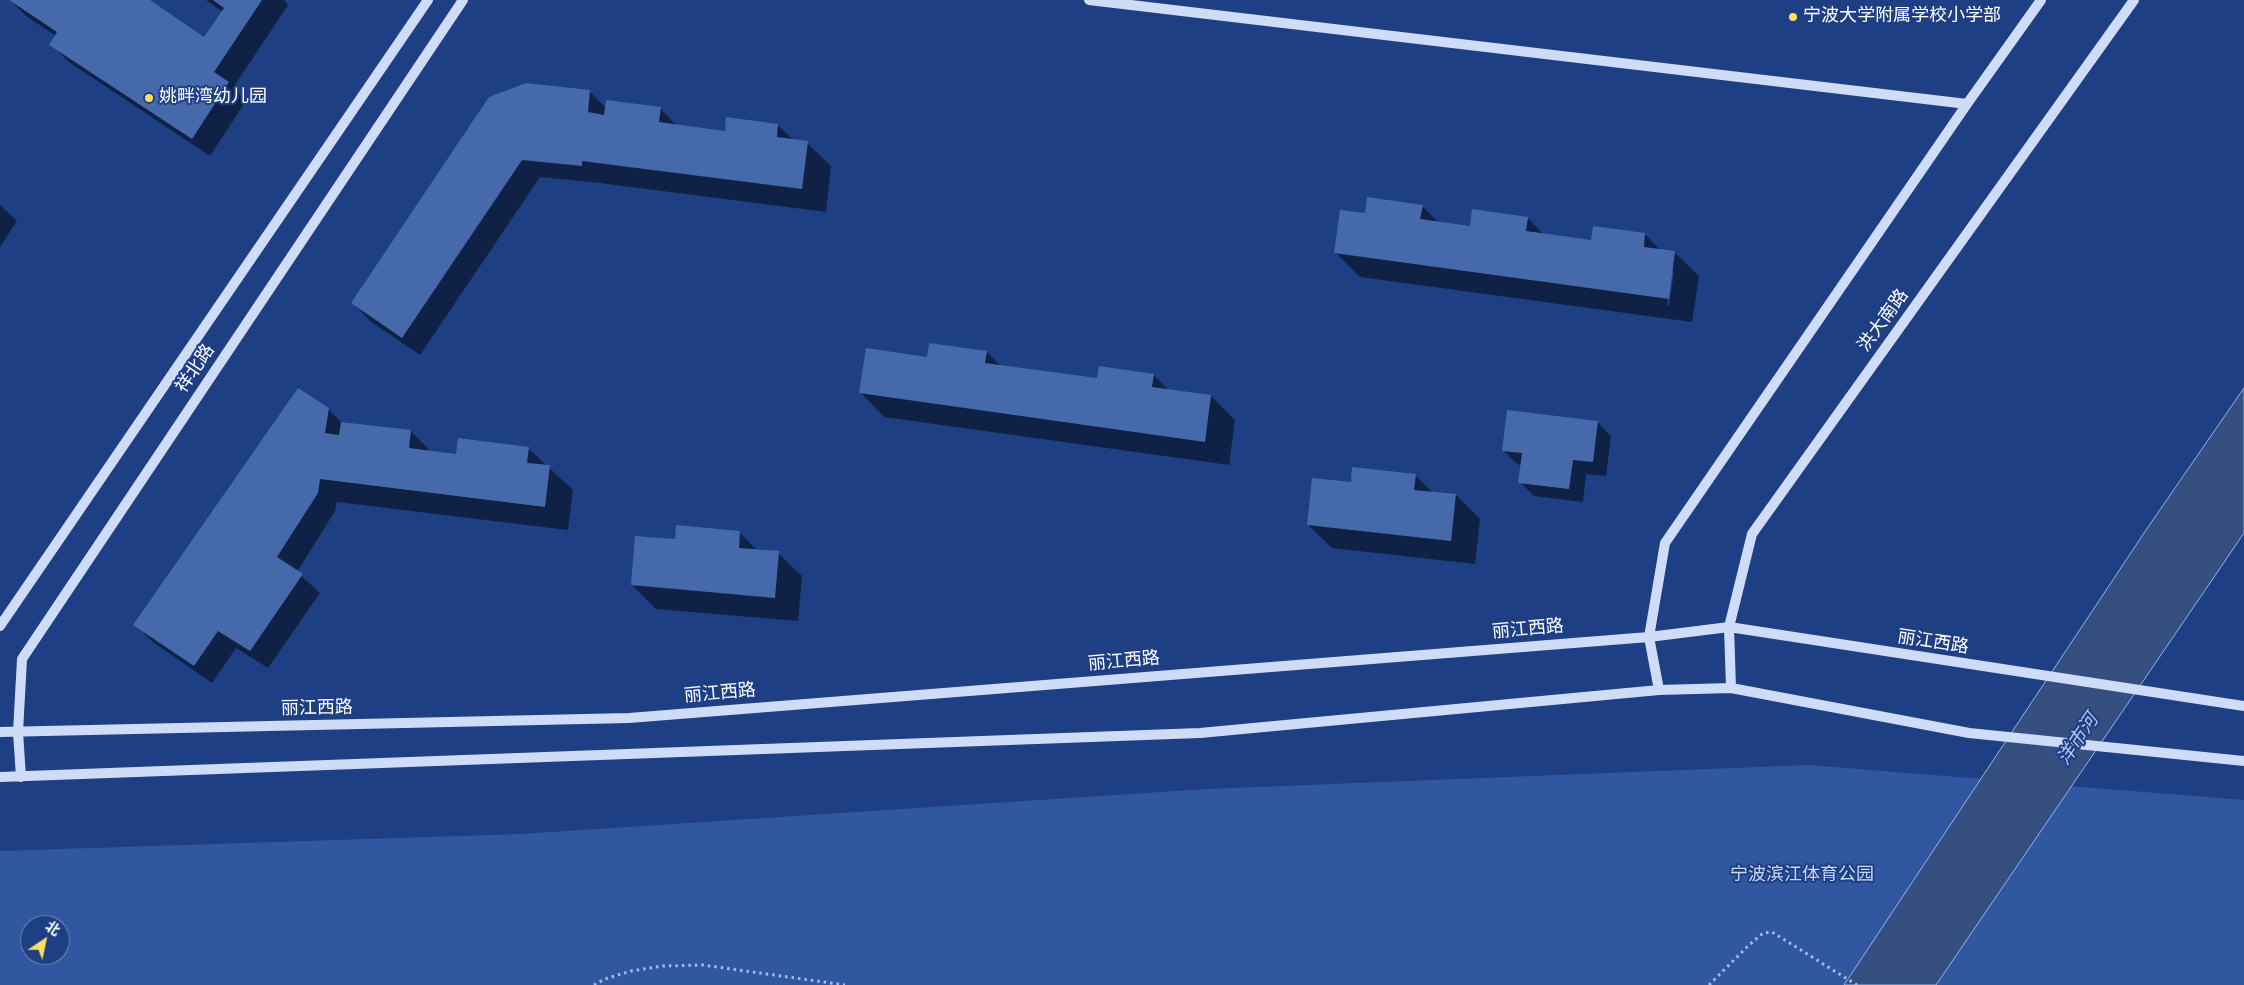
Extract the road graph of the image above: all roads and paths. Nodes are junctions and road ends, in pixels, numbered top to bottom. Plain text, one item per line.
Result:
1 (428, 0) edge
2 (463, 0) edge
3 (1089, 0) edge
4 (2041, 0) edge
5 (2134, 0) edge
6 (1967, 104) junction
7 (0, 626) edge
8 (1729, 627) junction
9 (1649, 637) junction
10 (1731, 688) junction
11 (1658, 690) junction
12 (2244, 706) edge
13 (0, 732) edge
14 (18, 732) junction
15 (2244, 761) edge
16 (21, 777) junction
17 (0, 778) edge
18 (594, 985) edge
19 (845, 985) edge
20 (1708, 985) edge
21 (1857, 985) edge

1 - 7 main road, 祥北路
2 - 14 main road, 祥北路
3 - 6 main road
4 - 6 main road
5 - 8 main road, 洪大南路
6 - 9 main road
8 - 9 main road, 丽江西路
8 - 10 main road, 洪大南路
8 - 12 main road, 丽江西路
9 - 11 main road
9 - 14 main road, 丽江西路
10 - 11 main road
10 - 15 main road
11 - 16 main road
13 - 14 main road, 丽江西路
14 - 16 main road, 祥北路
16 - 17 main road
18 - 19 path
20 - 21 path

